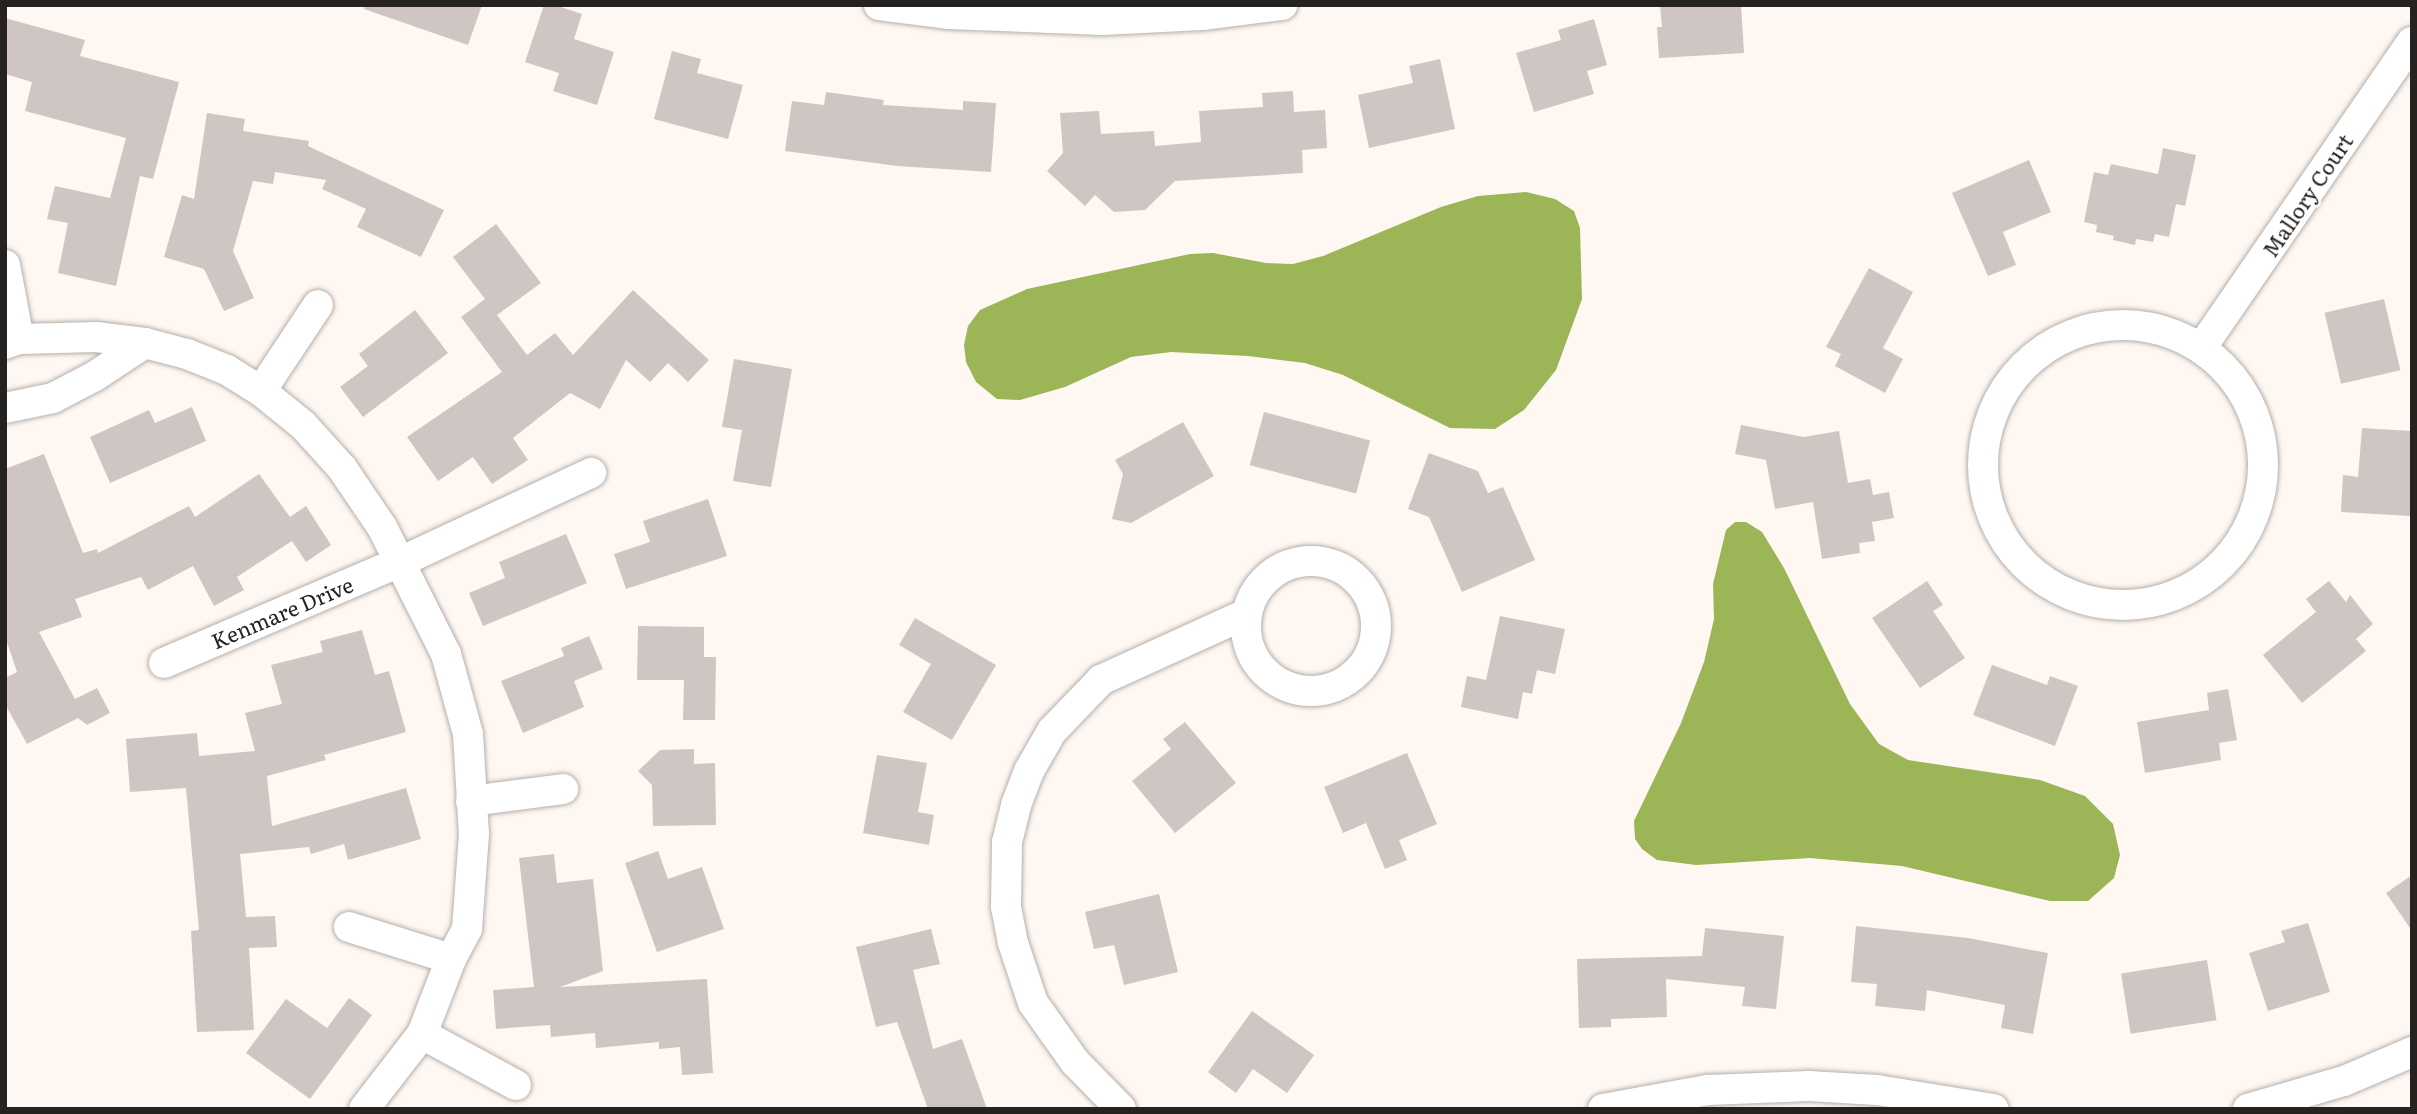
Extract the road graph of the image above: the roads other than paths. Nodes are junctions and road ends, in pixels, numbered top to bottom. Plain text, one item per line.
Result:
1 (880, 5) edge
2 (1282, 5) edge
3 (2412, 42) edge
4 (5, 264) edge
5 (318, 306) dead end
6 (12, 342) edge
7 (145, 343) junction
8 (2202, 348) junction
9 (261, 391) junction
10 (5, 408) edge
11 (591, 473) dead end
12 (400, 562) junction
13 (1245, 614) junction
14 (164, 663) dead end
15 (563, 789) dead end
16 (471, 800) junction
17 (349, 927) dead end
18 (451, 959) junction
19 (422, 1034) junction
20 (2412, 1052) edge
21 (516, 1085) dead end
22 (1933, 1104) edge
23 (364, 1109) edge
24 (1121, 1109) edge
25 (1604, 1109) edge
26 (1993, 1109) edge
27 (2248, 1109) edge

1 - 2 street
3 - 8 street, Mallory Court
4 - 6 street
5 - 9 street
6 - 7 street
7 - 9 street
7 - 10 street
8 - 8 street
9 - 12 street
11 - 12 street, Kenmare Drive
12 - 14 street, Kenmare Drive
12 - 16 street
13 - 13 street
13 - 24 street
15 - 16 street
16 - 18 street
17 - 18 street
18 - 19 street
19 - 21 street
19 - 23 street
20 - 27 street
22 - 25 street
22 - 26 street

